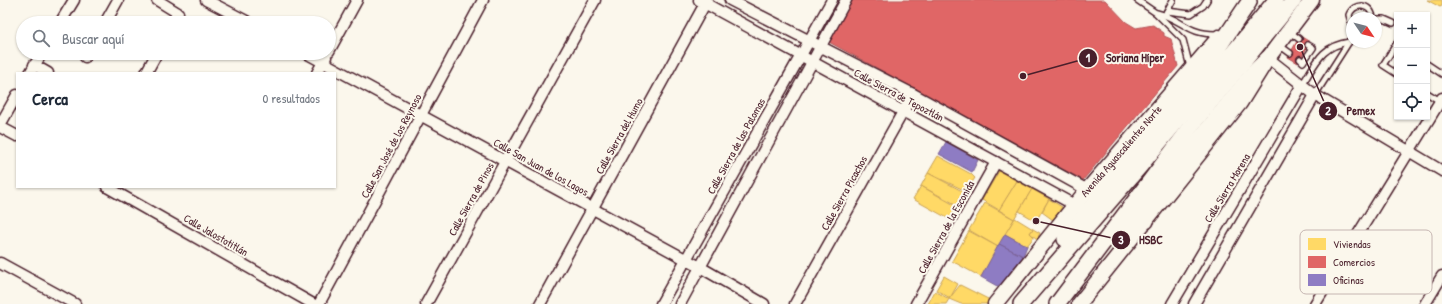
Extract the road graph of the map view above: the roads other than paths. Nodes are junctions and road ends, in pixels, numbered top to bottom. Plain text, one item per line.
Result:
1 (74, 0) edge
2 (118, 0) edge
3 (157, 0) edge
4 (206, 0) edge
5 (357, 0) edge
6 (483, 0) edge
7 (595, 0) edge
8 (730, 0) edge
9 (832, 0) edge
10 (846, 0) edge
11 (1137, 0) edge
12 (1173, 0) edge
13 (1207, 0) edge
14 (1276, 0) edge
15 (1294, 0) edge
16 (1312, 0) edge
17 (704, 1) edge
18 (1250, 1) edge
19 (1351, 12) edge
20 (1371, 12) edge
21 (1165, 15) junction
22 (64, 16) edge
23 (109, 16) edge
24 (176, 16) edge
25 (237, 16) edge
26 (1382, 19) edge
27 (1393, 23) dead end
28 (1222, 34) junction
29 (336, 38) edge
30 (1346, 41) edge
31 (809, 42) junction
32 (1278, 44) junction
33 (1308, 45) dead end
34 (821, 47) junction
35 (1346, 47) edge
36 (1394, 48) edge
37 (1290, 53) dead end
38 (800, 56) junction
39 (1268, 58) junction
40 (1300, 59) dead end
41 (38, 60) edge
42 (153, 60) edge
43 (324, 60) edge
44 (335, 60) edge
45 (812, 62) junction
46 (1430, 66) edge
47 (32, 69) edge
48 (1190, 71) junction
49 (44, 72) edge
50 (147, 72) edge
51 (318, 72) edge
52 (1394, 72) edge
53 (1442, 74) edge
54 (1302, 85) junction
55 (913, 94) junction
56 (1315, 94) junction
57 (1430, 94) edge
58 (16, 96) edge
59 (1441, 100) edge
60 (4, 108) edge
61 (904, 110) junction
62 (421, 115) junction
63 (0, 126) edge
64 (16, 135) edge
65 (1410, 151) junction
66 (505, 161) junction
67 (996, 162) junction
68 (1442, 171) edge
69 (109, 188) edge
70 (1094, 193) junction
71 (1081, 208) junction
72 (592, 209) junction
73 (1146, 220) junction
74 (1120, 222) junction
75 (1361, 230) edge
76 (686, 260) junction
77 (0, 263) edge
78 (700, 267) junction
79 (1442, 276) edge
80 (1432, 292) edge
81 (1321, 294) edge
82 (1431, 294) edge
83 (75, 304) edge
84 (313, 304) edge
85 (319, 304) edge
86 (426, 304) edge
87 (540, 304) edge
88 (661, 304) edge
89 (680, 304) edge
90 (764, 304) edge
91 (795, 304) edge
92 (916, 304) edge
93 (995, 304) edge
94 (1012, 304) edge
95 (1020, 304) edge
96 (1057, 304) edge
97 (1079, 304) edge
98 (1172, 304) edge
99 (1194, 304) edge
100 (1315, 304) edge
101 (1425, 304) edge

1 - 22 street
2 - 23 street
3 - 24 street
4 - 25 street
5 - 29 street
6 - 62 street, Calle San José de los Reynoso
7 - 66 street, Calle Sierra de Pinos
8 - 31 street, Calle Sierra de Tepoztlán
9 - 31 street, Calle Sierra de las Palomas
10 - 34 street
11 - 21 lane
12 - 21 lane
13 - 21 lane
14 - 95 main road, Avenida Aguascalientes Norte
15 - 74 main road
16 - 32 street
17 - 38 street, Calle Sierra de Tepoztlán
17 - 72 street, Calle Sierra del Humo
18 - 28 street, Avenida Aguascalientes Norte
18 - 70 main road
19 - 20 lane
21 - 28 lane
21 - 48 lane
26 - 27 lane
28 - 48 street, Avenida Aguascalientes Norte
30 - 54 lane
31 - 34 street, Calle Sierra de Tepoztlán
31 - 38 street, Calle Sierra de las Palomas
32 - 37 lane
32 - 39 street
33 - 40 lane
34 - 45 street
34 - 55 street, Calle Sierra de Tepoztlán
35 - 56 lane
36 - 52 lane
38 - 45 street, Calle Sierra de Tepoztlán
38 - 76 street, Calle Sierra de las Palomas
39 - 54 street
39 - 73 street
39 - 74 main road
41 - 47 street
42 - 50 street
43 - 51 street
44 - 62 street, Calle San Juan de los Lagos
45 - 61 street, Calle Sierra de Tepoztlán
45 - 78 street
46 - 53 lane
47 - 49 street
48 - 70 street, Avenida Aguascalientes Norte
54 - 56 street
54 - 98 street, Calle Sierra Morena
55 - 61 street, Calle Sierra Picachos
55 - 70 street, Calle Sierra de Tepoztlán
56 - 65 street
56 - 99 street
57 - 59 lane
58 - 60 street
59 - 65 street
60 - 63 street
61 - 67 street, Calle Sierra de Tepoztlán
61 - 91 street, Calle Sierra Picachos
62 - 66 street, Calle San Juan de los Lagos
62 - 85 street, Calle San José de los Reynoso
63 - 64 street
65 - 68 street
65 - 75 street
66 - 72 street, Calle San Juan de los Lagos
66 - 86 street, Calle Sierra de Pinos
67 - 71 street, Calle Sierra de Tepoztlán
67 - 92 street, Calle Sierra de la Esconida
69 - 84 street, Calle Jalostotitlán
70 - 71 main road
71 - 93 street, Avenida Aguascalientes Norte
71 - 94 main road
72 - 76 street, Calle San Juan de los Lagos
72 - 87 street, Calle Sierra del Humo
73 - 74 main road
73 - 97 street
74 - 96 main road
76 - 78 street, Calle San Juan de los Lagos
76 - 88 street, Calle Sierra de las Palomas
77 - 83 street
78 - 89 street
78 - 90 street, Calle San Juan de los Lagos
79 - 80 street
81 - 100 street
82 - 101 street

